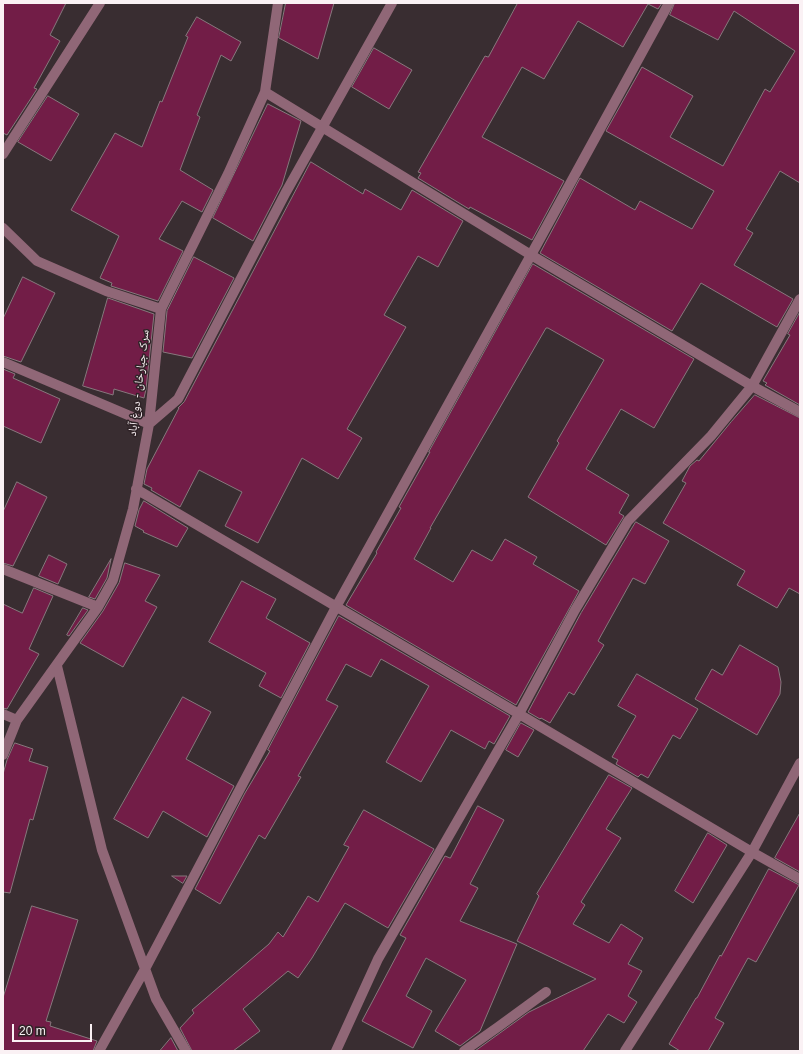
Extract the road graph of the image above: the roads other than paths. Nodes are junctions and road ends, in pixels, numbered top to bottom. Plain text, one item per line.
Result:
1 (100, 3) edge
2 (278, 3) edge
3 (392, 3) edge
4 (669, 3) edge
5 (265, 92) junction
6 (323, 127) junction
7 (3, 154) edge
8 (3, 228) edge
9 (531, 255) junction
10 (800, 299) edge
11 (161, 309) junction
12 (3, 362) edge
13 (752, 386) junction
14 (800, 412) edge
15 (149, 424) junction
16 (136, 489) junction
17 (3, 569) edge
18 (98, 607) junction
19 (336, 607) junction
20 (57, 666) junction
21 (3, 714) edge
22 (519, 714) junction
23 (17, 720) junction
24 (3, 755) edge
25 (800, 763) edge
26 (752, 852) junction
27 (800, 879) edge
28 (145, 969) junction
29 (546, 992) dead end
30 (99, 1051) edge
31 (186, 1051) edge
32 (336, 1051) edge
33 (464, 1051) edge
34 (625, 1051) edge

1 - 7 street
2 - 5 street, سرک جبارخان - دوغ آباد
3 - 6 street
4 - 9 street
5 - 6 street
5 - 11 street, سرک جبارخان - دوغ آباد
6 - 9 street
6 - 15 street
8 - 11 street
9 - 13 street
9 - 19 street
10 - 13 street
11 - 15 street, سرک جبارخان - دوغ آباد
12 - 15 street
13 - 14 street
13 - 22 street
15 - 16 street, سرک جبارخان - دوغ آباد
16 - 18 street, سرک جبارخان - دوغ آباد
16 - 19 street
17 - 18 street
18 - 20 street, سرک جبارخان - دوغ آباد
19 - 22 street
19 - 28 street
20 - 23 street, سرک جبارخان - دوغ آباد
20 - 28 street
21 - 23 street
22 - 26 street
22 - 32 street
23 - 24 street, سرک جبارخان - دوغ آباد
25 - 26 street
26 - 27 street
26 - 34 street
28 - 30 street
28 - 31 street
29 - 33 street

